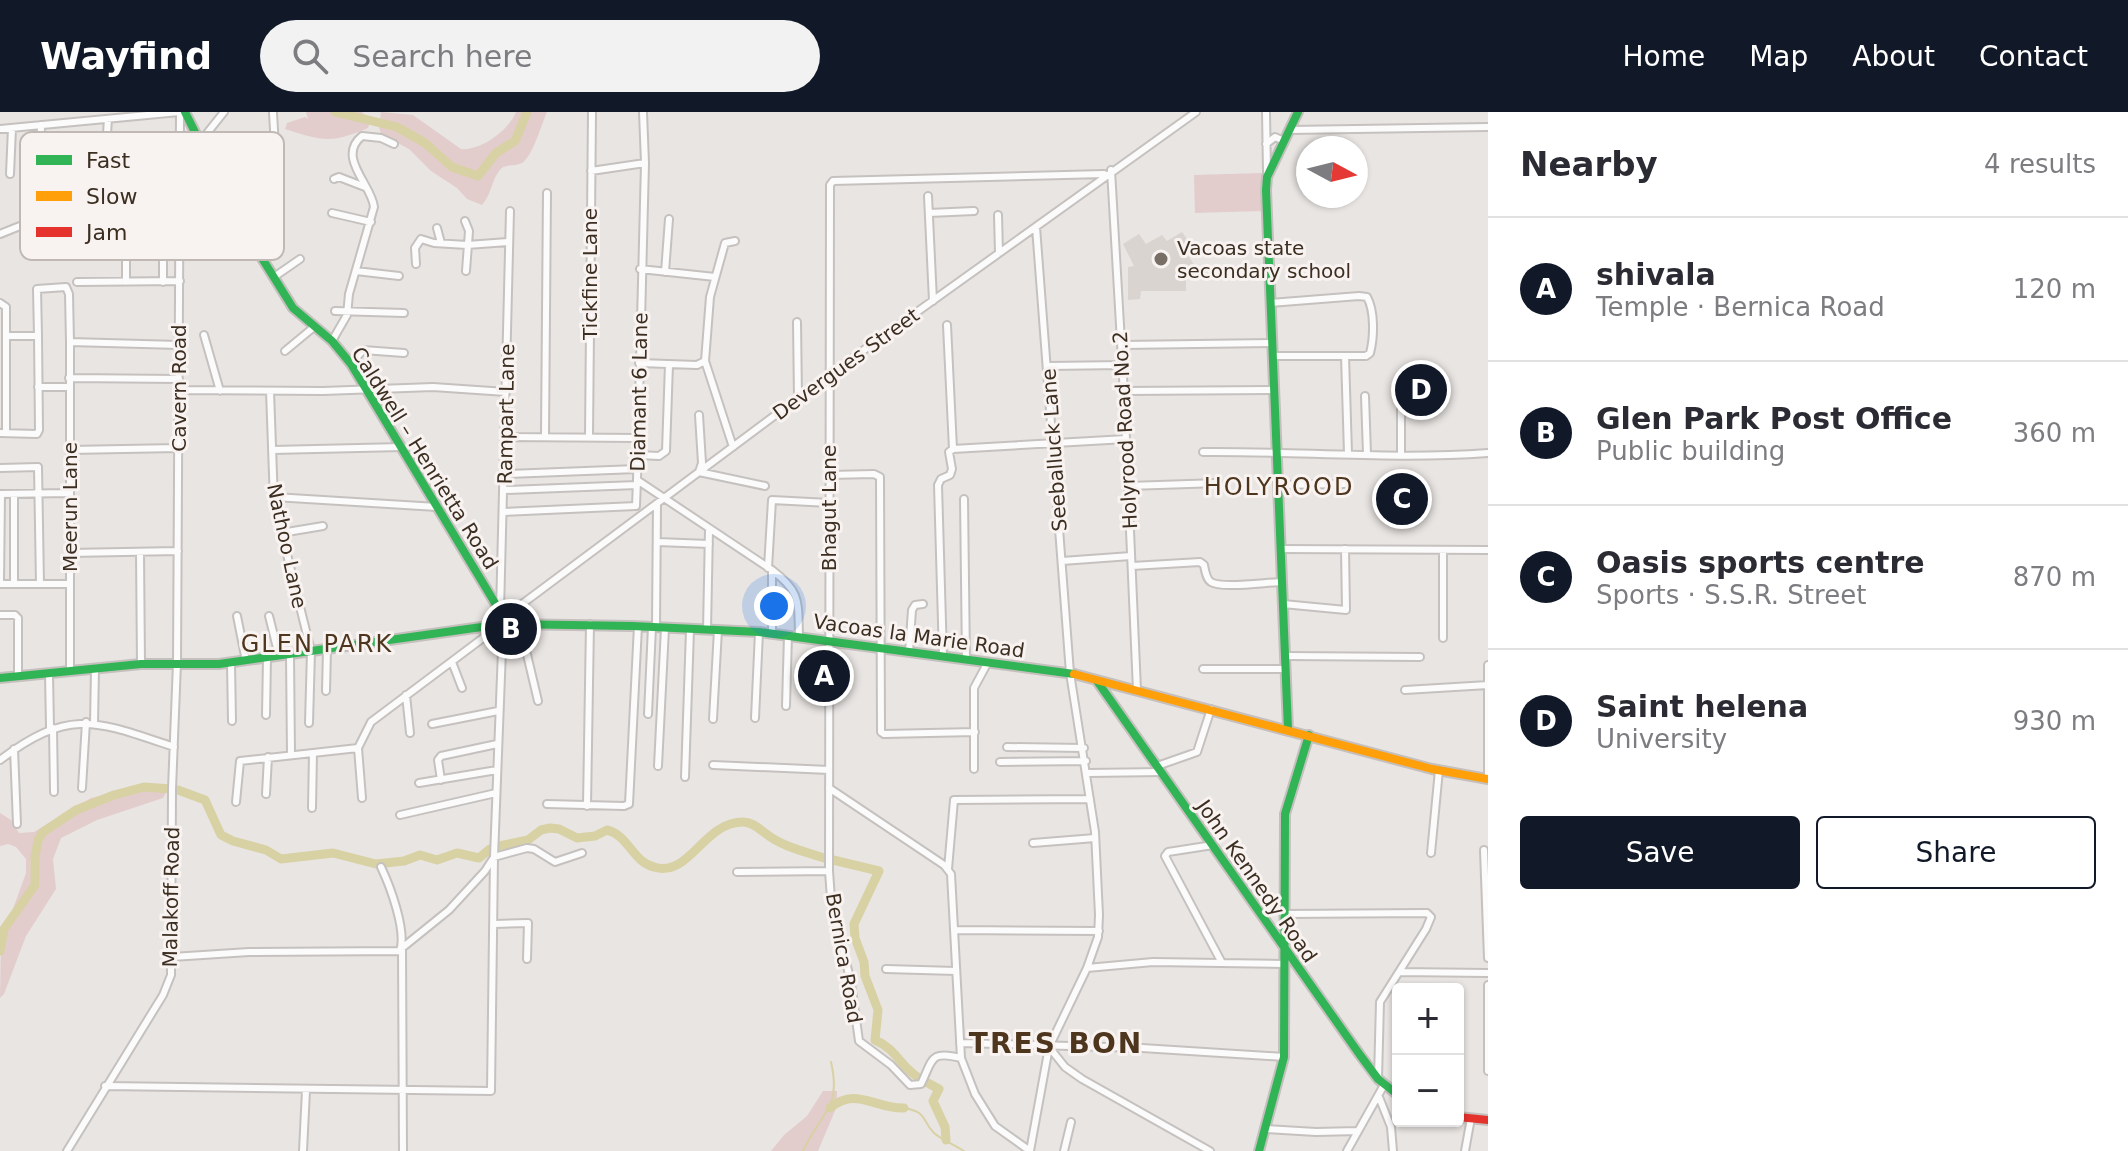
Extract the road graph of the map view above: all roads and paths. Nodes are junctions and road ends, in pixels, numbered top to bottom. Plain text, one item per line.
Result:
1 (181, 112) edge
2 (224, 112) edge
3 (592, 112) edge
4 (643, 112) edge
5 (1196, 112) edge
6 (1266, 112) edge
7 (1298, 112) edge
8 (144, 114) edge
9 (108, 119) junction
10 (41, 125) junction
11 (1488, 127) edge
12 (12, 128) junction
13 (0, 129) edge
14 (1289, 130) junction
15 (41, 132) edge
16 (107, 132) edge
17 (181, 132) edge
18 (194, 132) edge
19 (208, 132) edge
20 (1284, 141) junction
21 (394, 144) dead end
22 (1266, 144) junction
23 (645, 163) junction
24 (591, 171) junction
25 (1109, 172) junction
26 (10, 174) dead end
27 (1267, 177) junction
28 (334, 179) dead end
29 (365, 187) junction
30 (547, 193) dead end
31 (928, 196) dead end
32 (510, 211) dead end
33 (974, 211) dead end
34 (332, 213) dead end
35 (929, 213) junction
36 (998, 215) dead end
37 (669, 219) dead end
38 (465, 221) dead end
39 (371, 222) junction
40 (20, 226) edge
41 (1036, 227) junction
42 (437, 228) dead end
43 (0, 234) edge
44 (735, 241) dead end
45 (508, 242) junction
46 (441, 243) junction
47 (467, 245) junction
48 (999, 253) junction
49 (300, 259) dead end
50 (126, 260) edge
51 (163, 260) edge
52 (180, 260) edge
53 (263, 260) edge
54 (416, 264) dead end
55 (640, 269) junction
56 (356, 271) junction
57 (466, 271) dead end
58 (665, 272) junction
59 (399, 276) dead end
60 (274, 277) junction
61 (715, 277) junction
62 (180, 281) junction
63 (77, 282) dead end
64 (126, 282) junction
65 (163, 282) junction
66 (933, 301) junction
67 (0, 303) edge
68 (1270, 303) junction
69 (335, 311) dead end
70 (348, 312) junction
71 (404, 313) dead end
72 (797, 322) dead end
73 (947, 325) dead end
74 (314, 327) junction
75 (204, 335) dead end
76 (7, 336) junction
77 (38, 336) junction
78 (332, 341) junction
79 (70, 342) junction
80 (1272, 343) junction
81 (179, 345) junction
82 (1122, 345) junction
83 (285, 351) dead end
84 (404, 353) dead end
85 (1272, 356) junction
86 (1345, 356) junction
87 (705, 361) junction
88 (639, 363) junction
89 (351, 364) junction
90 (669, 364) junction
91 (1123, 365) junction
92 (1048, 366) junction
93 (829, 375) junction
94 (69, 378) junction
95 (179, 379) junction
96 (3, 380) edge
97 (38, 387) junction
98 (69, 387) junction
99 (179, 390) junction
100 (367, 390) junction
101 (1273, 390) junction
102 (220, 391) junction
103 (270, 391) junction
104 (1124, 391) junction
105 (506, 392) junction
106 (1365, 396) dead end
107 (798, 398) junction
108 (1401, 406) dead end
109 (699, 415) dead end
110 (3, 433) edge
111 (545, 435) junction
112 (589, 436) junction
113 (506, 437) junction
114 (638, 438) junction
115 (1126, 439) junction
116 (1054, 442) junction
117 (402, 447) junction
118 (733, 447) junction
119 (178, 448) junction
120 (953, 449) junction
121 (69, 450) junction
122 (272, 450) junction
123 (1276, 451) junction
124 (1203, 452) dead end
125 (1348, 453) junction
126 (1488, 453) edge
127 (1367, 454) junction
128 (638, 455) junction
129 (1401, 455) junction
130 (0, 468) edge
131 (637, 469) junction
132 (699, 472) junction
133 (506, 474) junction
134 (829, 475) junction
135 (637, 482) junction
136 (1219, 483) dead end
137 (1344, 484) dead end
138 (1277, 485) junction
139 (765, 486) dead end
140 (1128, 486) junction
141 (505, 490) junction
142 (39, 493) junction
143 (70, 493) junction
144 (0, 494) edge
145 (14, 494) junction
146 (274, 497) junction
147 (665, 499) junction
148 (964, 499) dead end
149 (829, 503) junction
150 (657, 505) junction
151 (636, 506) junction
152 (437, 507) junction
153 (504, 512) junction
154 (637, 519) junction
155 (323, 526) dead end
156 (709, 529) junction
157 (281, 533) junction
158 (657, 542) junction
159 (709, 544) junction
160 (1280, 549) junction
161 (1345, 549) junction
162 (1443, 550) junction
163 (1488, 550) edge
164 (178, 551) junction
165 (140, 552) junction
166 (70, 553) junction
167 (1131, 556) junction
168 (1062, 561) junction
169 (1132, 566) junction
170 (770, 569) junction
171 (1282, 582) junction
172 (0, 584) edge
173 (14, 584) junction
174 (40, 584) junction
175 (70, 584) junction
176 (923, 604) dead end
177 (1283, 604) junction
178 (0, 615) edge
179 (237, 616) dead end
180 (269, 616) dead end
181 (502, 620) junction
182 (590, 624) junction
183 (520, 625) junction
184 (638, 626) junction
185 (658, 627) junction
186 (488, 628) junction
187 (690, 630) junction
188 (707, 630) junction
189 (718, 630) junction
190 (759, 632) junction
191 (772, 633) junction
192 (788, 635) junction
193 (799, 636) junction
194 (1443, 638) dead end
195 (830, 641) junction
196 (882, 648) junction
197 (327, 649) junction
198 (311, 651) junction
199 (909, 652) junction
200 (290, 655) junction
201 (279, 656) junction
202 (1285, 656) junction
203 (943, 657) junction
204 (1420, 657) dead end
205 (267, 658) junction
206 (966, 660) junction
207 (246, 661) junction
208 (452, 662) junction
209 (988, 662) junction
210 (177, 663) junction
211 (231, 663) junction
212 (141, 664) junction
213 (1488, 665) edge
214 (95, 669) junction
215 (1203, 669) dead end
216 (1285, 669) junction
217 (70, 672) junction
218 (1070, 673) junction
219 (49, 674) junction
220 (18, 677) junction
221 (0, 678) edge
222 (1096, 680) junction
223 (1488, 685) edge
224 (462, 688) dead end
225 (1137, 690) junction
226 (1405, 690) dead end
227 (326, 691) dead end
228 (406, 695) junction
229 (538, 701) dead end
230 (786, 706) dead end
231 (1211, 709) junction
232 (498, 711) junction
233 (648, 714) dead end
234 (266, 715) dead end
235 (755, 718) dead end
236 (713, 719) dead end
237 (232, 721) dead end
238 (90, 723) junction
239 (309, 723) dead end
240 (432, 724) dead end
241 (52, 728) junction
242 (1288, 729) junction
243 (975, 732) junction
244 (410, 733) dead end
245 (1309, 735) junction
246 (497, 744) junction
247 (174, 747) junction
248 (1007, 747) dead end
249 (358, 748) junction
250 (1084, 748) junction
251 (14, 749) junction
252 (313, 753) junction
253 (291, 755) junction
254 (268, 757) junction
255 (0, 760) edge
256 (1086, 761) junction
257 (1000, 762) dead end
258 (713, 765) dead end
259 (658, 766) dead end
260 (974, 769) dead end
261 (1160, 769) junction
262 (497, 770) junction
263 (829, 770) junction
264 (1439, 770) junction
265 (1088, 773) junction
266 (685, 777) dead end
267 (1488, 779) edge
268 (441, 780) junction
269 (419, 783) dead end
270 (82, 788) dead end
271 (829, 788) junction
272 (54, 792) dead end
273 (496, 793) junction
274 (266, 794) dead end
275 (362, 798) dead end
276 (1090, 799) junction
277 (236, 802) dead end
278 (547, 804) dead end
279 (587, 806) junction
280 (312, 808) dead end
281 (400, 815) dead end
282 (17, 824) dead end
283 (1095, 838) junction
284 (1033, 843) dead end
285 (1213, 845) junction
286 (1484, 850) dead end
287 (582, 853) dead end
288 (1431, 853) dead end
289 (494, 857) junction
290 (381, 867) dead end
291 (948, 869) junction
292 (829, 871) junction
293 (737, 872) dead end
294 (1487, 888) edge
295 (1283, 914) junction
296 (495, 924) junction
297 (954, 930) junction
298 (1099, 931) junction
299 (1283, 944) junction
300 (402, 948) junction
301 (172, 957) junction
302 (1488, 958) edge
303 (527, 959) dead end
304 (1222, 963) junction
305 (1283, 964) junction
306 (1087, 968) junction
307 (886, 969) dead end
308 (956, 971) junction
309 (1399, 972) junction
310 (1488, 973) edge
311 (1488, 985) edge
312 (960, 1043) junction
313 (1049, 1047) junction
314 (1284, 1057) junction
315 (961, 1058) junction
316 (1488, 1071) edge
317 (1381, 1082) junction
318 (105, 1086) junction
319 (306, 1090) junction
320 (402, 1090) junction
321 (1392, 1090) edge
322 (1379, 1097) junction
323 (1464, 1117) edge
324 (1471, 1118) junction
325 (1488, 1120) edge
326 (1071, 1122) dead end
327 (1266, 1129) junction
328 (1358, 1131) junction
329 (67, 1151) edge
330 (303, 1151) edge
331 (403, 1151) edge
332 (1030, 1151) edge
333 (1064, 1151) edge
334 (1210, 1151) edge
335 (1259, 1151) edge
336 (1347, 1151) edge
337 (1393, 1151) edge
338 (1465, 1151) edge

1 - 8 street
1 - 17 street, Cavern Road
1 - 18 main road, Caldwell – Henrietta Road
2 - 19 street
3 - 24 street, Tickfine Lane
4 - 23 street, Diamant 6 Lane
5 - 25 street, Devergues Street
6 - 22 street
7 - 14 main road
8 - 9 street
9 - 10 street
9 - 16 street
10 - 12 street
10 - 15 street
11 - 14 street
12 - 13 street
12 - 26 street
14 - 20 main road
20 - 22 street
20 - 27 main road
21 - 29 street
22 - 27 street
23 - 24 street
23 - 55 street, Diamant 6 Lane
24 - 112 street, Tickfine Lane
25 - 41 street, Devergues Street
25 - 82 street, Holyrood Road No.2
25 - 93 street, Bhagut Lane
27 - 68 main road
28 - 29 street
29 - 39 street
30 - 111 street
31 - 35 street
32 - 45 street, Rampart Lane
33 - 35 street
34 - 39 street
35 - 66 street
36 - 48 street
37 - 58 street
38 - 47 street
39 - 56 street
40 - 43 street
41 - 48 street, Devergues Street
41 - 92 street, Seeballuck Lane
42 - 46 street
44 - 61 street
45 - 47 street
45 - 105 street, Rampart Lane
46 - 47 street
46 - 54 street
47 - 57 street
48 - 66 street, Devergues Street
49 - 60 street
50 - 64 street
51 - 65 street
52 - 62 street, Cavern Road
53 - 60 main road, Caldwell – Henrietta Road
55 - 58 street
55 - 88 street, Diamant 6 Lane
56 - 59 street
56 - 70 street
58 - 61 street
60 - 74 main road, Caldwell – Henrietta Road
61 - 87 street
62 - 65 street
62 - 81 street, Cavern Road
63 - 64 street
64 - 65 street
66 - 93 street, Devergues Street
67 - 76 street
68 - 80 main road
68 - 86 street
69 - 70 street
70 - 71 street
70 - 78 street
72 - 107 street
73 - 120 street
74 - 78 main road, Caldwell – Henrietta Road
74 - 83 street
75 - 102 street
76 - 77 street
76 - 96 street
77 - 79 street, Meerun Lane
77 - 97 street
78 - 89 main road, Caldwell – Henrietta Road
79 - 81 street
79 - 94 street, Meerun Lane
80 - 82 street
80 - 85 main road
81 - 95 street, Cavern Road
82 - 91 street, Holyrood Road No.2
84 - 89 street
85 - 86 street
85 - 101 main road
86 - 125 street
87 - 90 street
87 - 118 street
88 - 90 street
88 - 114 street, Diamant 6 Lane
89 - 100 main road, Caldwell – Henrietta Road
90 - 128 street
91 - 92 street
91 - 104 street, Holyrood Road No.2
92 - 116 street, Seeballuck Lane
93 - 107 street, Devergues Street
93 - 134 street, Bhagut Lane
94 - 95 street
94 - 98 street, Meerun Lane
95 - 99 street, Cavern Road
96 - 110 street
97 - 98 street
97 - 110 street
98 - 121 street, Meerun Lane
99 - 102 street
99 - 119 street, Cavern Road
100 - 103 street
100 - 105 street
100 - 117 main road, Caldwell – Henrietta Road
101 - 104 street
101 - 123 main road
102 - 103 street
103 - 122 street, Nathoo Lane
104 - 115 street, Holyrood Road No.2
105 - 113 street, Rampart Lane
106 - 127 street
107 - 118 street, Devergues Street
108 - 129 street
109 - 132 street
111 - 112 street
111 - 113 street
112 - 114 street
113 - 133 street, Rampart Lane
114 - 128 street, Diamant 6 Lane
115 - 116 street
115 - 140 street, Holyrood Road No.2
116 - 120 street
116 - 168 street, Seeballuck Lane
117 - 122 street
117 - 152 main road, Caldwell – Henrietta Road
118 - 132 street, Devergues Street
119 - 121 street
119 - 164 street, Cavern Road
120 - 203 street
121 - 143 street, Meerun Lane
122 - 146 street, Nathoo Lane
123 - 124 street
123 - 125 street
123 - 138 main road
125 - 127 street
126 - 129 street
127 - 129 street
128 - 131 street, Diamant 6 Lane
130 - 142 street
131 - 133 street
131 - 135 street, Diamant 6 Lane
132 - 139 street
132 - 147 street, Devergues Street
133 - 141 street, Rampart Lane
134 - 149 street, Bhagut Lane
134 - 196 street
135 - 141 street
135 - 147 street, Diamant 6 Lane
135 - 151 street
136 - 140 street
137 - 138 street
138 - 160 main road
140 - 167 street, Holyrood Road No.2
141 - 153 street, Rampart Lane
142 - 143 street
142 - 145 street
142 - 174 street
143 - 166 street, Meerun Lane
144 - 145 street
144 - 172 street
145 - 173 street
146 - 152 street
146 - 157 street, Nathoo Lane
147 - 150 street, Devergues Street
147 - 156 street, Diamant 6 Lane
148 - 206 street
149 - 170 street
149 - 195 street, Bhagut Lane
150 - 154 street, Devergues Street
150 - 158 street
151 - 153 street
151 - 154 street
152 - 181 main road, Caldwell – Henrietta Road
153 - 181 street, Rampart Lane
154 - 181 street, Devergues Street
155 - 157 street
156 - 159 street
156 - 170 street, Diamant 6 Lane
157 - 198 street, Nathoo Lane
158 - 159 street
158 - 185 street
159 - 188 street
160 - 161 street
160 - 171 main road
161 - 162 street
161 - 177 street
162 - 163 street
162 - 194 street
164 - 165 street
164 - 210 street, Cavern Road
165 - 166 street
165 - 212 street
166 - 175 street, Meerun Lane
167 - 168 street
167 - 169 street, Holyrood Road No.2
168 - 218 street, Seeballuck Lane
169 - 171 street
169 - 225 street, Holyrood Road No.2
170 - 191 street
170 - 193 street, Diamant 6 Lane
171 - 177 main road
172 - 173 street
173 - 174 street
174 - 175 street
175 - 217 street, Meerun Lane
176 - 199 street
177 - 202 main road
178 - 220 street
179 - 207 street
180 - 201 street
181 - 183 main road, Vacoas la Marie Road
181 - 186 main road, Vacoas la Marie Road
181 - 232 street, Rampart Lane
182 - 183 main road, Vacoas la Marie Road
182 - 184 main road, Vacoas la Marie Road
182 - 279 street
183 - 229 street
184 - 185 main road, Vacoas la Marie Road
184 - 279 street
185 - 187 main road, Vacoas la Marie Road
185 - 233 street
185 - 259 street
186 - 197 main road, Vacoas la Marie Road
186 - 208 street
187 - 188 main road, Vacoas la Marie Road
187 - 266 street
188 - 189 main road, Vacoas la Marie Road
189 - 190 main road, Vacoas la Marie Road
189 - 236 street
190 - 191 main road, Vacoas la Marie Road
190 - 235 street
191 - 192 main road, Vacoas la Marie Road
192 - 193 main road, Vacoas la Marie Road
192 - 230 street
193 - 195 main road, Vacoas la Marie Road
195 - 196 main road, Vacoas la Marie Road
195 - 263 street, Bernica Road
196 - 199 main road, Vacoas la Marie Road
196 - 243 street
197 - 198 main road, Vacoas la Marie Road
197 - 227 street
198 - 200 main road, Vacoas la Marie Road
198 - 239 street, Nathoo Lane
199 - 203 main road, Vacoas la Marie Road
200 - 201 main road, Vacoas la Marie Road
200 - 253 street
201 - 205 main road, Vacoas la Marie Road
202 - 204 street
202 - 216 main road
203 - 206 main road, Vacoas la Marie Road
205 - 207 main road, Vacoas la Marie Road
205 - 234 street
206 - 209 main road, Vacoas la Marie Road
207 - 211 main road, Vacoas la Marie Road
208 - 224 street
208 - 228 street
209 - 218 main road, Vacoas la Marie Road
209 - 243 street
210 - 211 main road, Vacoas la Marie Road
210 - 212 main road, Vacoas la Marie Road
210 - 247 street, Malakoff Road
211 - 237 street
212 - 214 main road, Vacoas la Marie Road
213 - 223 street
214 - 217 main road, Vacoas la Marie Road
214 - 238 street
215 - 216 street
216 - 242 main road
217 - 219 main road, Vacoas la Marie Road
218 - 222 main road, Vacoas la Marie Road
218 - 250 street, Seeballuck Lane
219 - 220 main road, Vacoas la Marie Road
219 - 241 street
220 - 221 main road, Vacoas la Marie Road
222 - 225 main road, Vacoas la Marie Road
222 - 261 main road, John Kennedy Road
223 - 226 street
223 - 267 street
225 - 231 main road, Vacoas la Marie Road
228 - 244 street
228 - 249 street
231 - 242 main road, Vacoas la Marie Road
231 - 261 street
232 - 240 street
232 - 246 street, Rampart Lane
238 - 241 street
238 - 247 street
238 - 270 street
241 - 251 street
241 - 272 street
242 - 245 main road, Vacoas la Marie Road
243 - 260 street
245 - 264 main road, Vacoas la Marie Road
245 - 295 main road
246 - 262 street, Rampart Lane
246 - 268 street
247 - 301 street, Malakoff Road
248 - 250 street
249 - 252 street
249 - 275 street
250 - 256 street, Seeballuck Lane
251 - 255 street
251 - 282 street
252 - 253 street
252 - 280 street
253 - 254 street
254 - 274 street
254 - 277 street
256 - 257 street
256 - 265 street, Seeballuck Lane
258 - 263 street
261 - 265 street
261 - 285 main road, John Kennedy Road
262 - 268 street
262 - 273 street, Rampart Lane
263 - 271 street, Bernica Road
264 - 267 main road, Vacoas la Marie Road
264 - 288 street
265 - 276 street, Seeballuck Lane
268 - 269 street
271 - 291 street
271 - 292 street, Bernica Road
273 - 281 street
273 - 289 street, Rampart Lane
276 - 283 street, Seeballuck Lane
276 - 291 street
278 - 279 street
283 - 284 street
283 - 298 street, Seeballuck Lane
285 - 299 main road, John Kennedy Road
285 - 304 street
286 - 294 street
287 - 289 street
289 - 296 street, Rampart Lane
289 - 300 street
290 - 300 street
291 - 297 street
292 - 293 street
292 - 315 street, Bernica Road
294 - 302 street
295 - 299 main road
295 - 309 street
296 - 303 street
296 - 320 street, Rampart Lane
297 - 298 street
297 - 308 street
298 - 306 street
299 - 305 main road
299 - 317 main road, John Kennedy Road
300 - 301 street
300 - 320 street
301 - 318 street, Malakoff Road
304 - 305 street
304 - 306 street
305 - 314 main road
306 - 313 street
307 - 308 street
308 - 312 street
309 - 310 street
309 - 317 street
311 - 316 street
312 - 313 street
312 - 315 street
313 - 314 street
313 - 332 street
313 - 334 street
314 - 327 main road
315 - 332 street
317 - 321 main road, John Kennedy Road
317 - 322 street
318 - 319 street
318 - 329 street, Malakoff Road
319 - 320 street
319 - 330 street
320 - 331 street
322 - 328 street
322 - 337 street
323 - 324 main road
324 - 325 main road
324 - 338 street
326 - 333 street
327 - 328 street
327 - 335 main road
328 - 336 street

